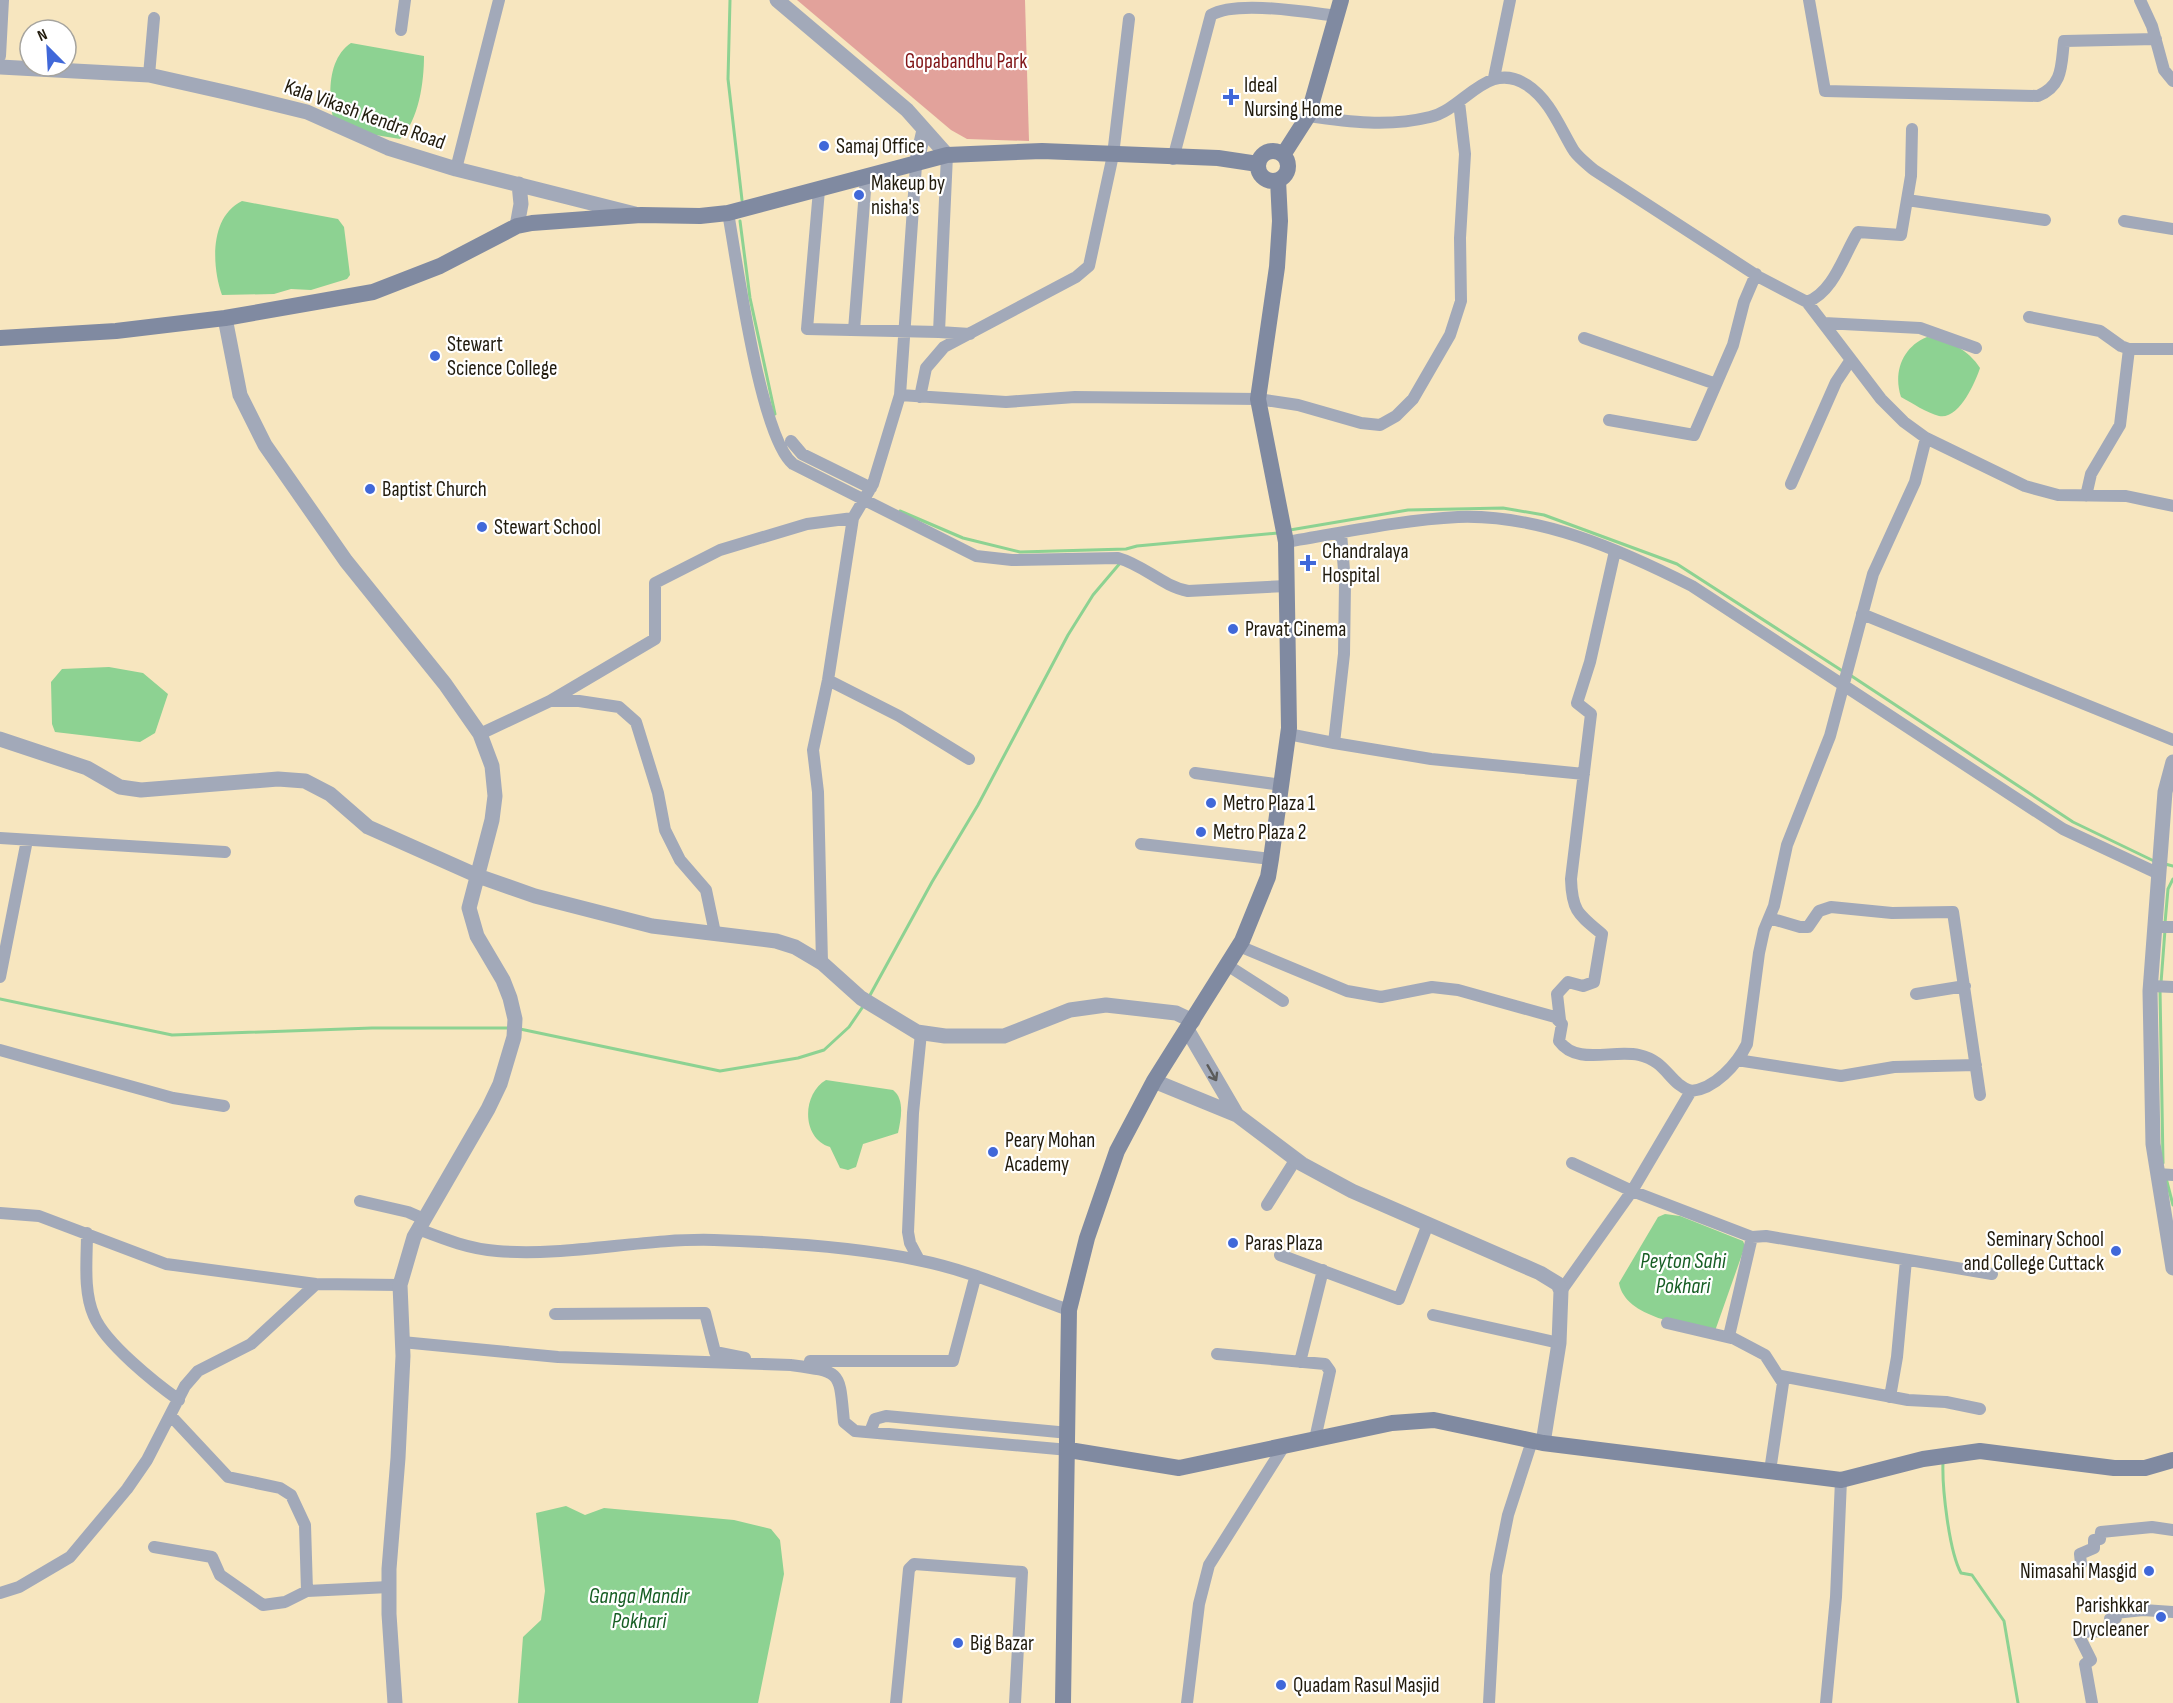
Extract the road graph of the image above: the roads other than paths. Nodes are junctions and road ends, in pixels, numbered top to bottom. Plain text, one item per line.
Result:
1 (3, 0) edge
2 (405, 0) edge
3 (499, 0) edge
4 (1507, 0) edge
5 (1809, 0) edge
6 (2140, 0) edge
7 (784, 2) edge
8 (1339, 8) edge
9 (154, 18) dead end
10 (1129, 19) dead end
11 (401, 30) dead end
12 (2156, 39) junction
13 (0, 56) edge
14 (0, 67) edge
15 (149, 75) junction
16 (1494, 78) junction
17 (2173, 81) edge
18 (1459, 102) junction
19 (1308, 116) junction
20 (1912, 129) dead end
21 (924, 130) junction
22 (947, 155) junction
23 (1113, 155) junction
24 (1282, 155) junction
25 (1173, 159) junction
26 (1258, 164) junction
27 (916, 165) junction
28 (456, 169) junction
29 (866, 178) junction
30 (1278, 180) junction
31 (519, 184) junction
32 (819, 190) junction
33 (1907, 200) junction
34 (728, 213) junction
35 (641, 215) junction
36 (2045, 220) dead end
37 (2124, 221) dead end
38 (517, 226) junction
39 (2173, 229) edge
40 (1756, 274) junction
41 (1807, 302) junction
42 (2029, 316) dead end
43 (225, 318) junction
44 (1824, 323) junction
45 (854, 330) junction
46 (904, 331) junction
47 (939, 332) junction
48 (971, 334) junction
49 (0, 338) edge
50 (1584, 338) dead end
51 (1976, 348) dead end
52 (2129, 349) junction
53 (2173, 349) edge
54 (1850, 361) junction
55 (1716, 384) junction
56 (900, 395) junction
57 (920, 397) junction
58 (1258, 399) junction
59 (1610, 420) dead end
60 (1926, 438) junction
61 (791, 441) dead end
62 (1791, 484) dead end
63 (871, 488) junction
64 (2086, 496) junction
65 (863, 501) junction
66 (2173, 506) edge
67 (853, 518) junction
68 (1341, 533) junction
69 (1285, 538) junction
70 (1615, 551) junction
71 (1287, 586) junction
72 (1862, 614) junction
73 (828, 680) junction
74 (1844, 683) junction
75 (550, 701) junction
76 (480, 734) junction
77 (1288, 734) junction
78 (0, 739) edge
79 (2173, 740) edge
80 (1334, 743) junction
81 (969, 759) dead end
82 (2173, 762) edge
83 (1195, 773) dead end
84 (1584, 774) junction
85 (1282, 785) junction
86 (0, 838) edge
87 (27, 840) junction
88 (1141, 844) dead end
89 (2165, 849) edge
90 (225, 852) dead end
91 (1271, 859) junction
92 (2158, 871) junction
93 (478, 876) junction
94 (1769, 918) junction
95 (2154, 927) junction
96 (2173, 927) edge
97 (715, 933) junction
98 (1239, 946) junction
99 (822, 963) junction
100 (1227, 965) junction
101 (0, 977) edge
102 (1965, 986) junction
103 (2151, 986) junction
104 (2173, 987) edge
105 (1916, 994) dead end
106 (1283, 1001) dead end
107 (1560, 1020) junction
108 (1191, 1026) junction
109 (921, 1033) junction
110 (0, 1050) edge
111 (1737, 1060) junction
112 (1976, 1065) junction
113 (1154, 1081) junction
114 (1691, 1092) junction
115 (1980, 1095) dead end
116 (224, 1106) dead end
117 (1236, 1114) junction
118 (1296, 1159) junction
119 (1572, 1163) dead end
120 (2165, 1174) edge
121 (1632, 1191) junction
122 (360, 1201) dead end
123 (1267, 1205) dead end
124 (0, 1213) edge
125 (421, 1224) junction
126 (1428, 1224) junction
127 (87, 1233) junction
128 (1752, 1237) junction
129 (1280, 1255) dead end
130 (919, 1260) junction
131 (1906, 1260) junction
132 (2173, 1268) edge
133 (1323, 1270) junction
134 (1992, 1274) dead end
135 (975, 1278) junction
136 (316, 1284) junction
137 (400, 1286) junction
138 (1562, 1291) junction
139 (1069, 1310) junction
140 (555, 1314) dead end
141 (1433, 1315) dead end
142 (1667, 1323) dead end
143 (1731, 1338) junction
144 (402, 1342) junction
145 (1559, 1343) junction
146 (1218, 1354) dead end
147 (1300, 1362) junction
148 (1781, 1376) junction
149 (1890, 1397) junction
150 (179, 1400) junction
151 (1980, 1409) dead end
152 (171, 1416) junction
153 (870, 1432) junction
154 (1315, 1439) junction
155 (1069, 1441) junction
156 (1537, 1442) junction
157 (1284, 1446) junction
158 (2173, 1460) edge
159 (1770, 1471) junction
160 (1841, 1480) junction
161 (2173, 1530) edge
162 (154, 1547) dead end
163 (2075, 1573) dead end
164 (389, 1587) junction
165 (307, 1591) junction
166 (0, 1593) edge
167 (2173, 1612) edge
168 (395, 1703) edge
169 (896, 1703) edge
170 (1015, 1703) edge
171 (1063, 1703) edge
172 (1187, 1703) edge
173 (1490, 1703) edge
174 (1826, 1703) edge
175 (2092, 1703) edge

1 - 13 street
2 - 11 street
3 - 28 street
4 - 16 street
5 - 12 street
6 - 12 street
7 - 21 street
8 - 19 main road
8 - 25 street
9 - 15 street
10 - 23 street
12 - 17 street
14 - 15 street, Kala Vikash Kendra Road
15 - 28 street, Kala Vikash Kendra Road
16 - 18 street
16 - 40 street
18 - 19 street
18 - 58 street
19 - 24 main road
20 - 33 street
21 - 22 street
21 - 27 street
22 - 23 main road
22 - 27 main road
22 - 47 street
23 - 25 main road
23 - 48 street
24 - 26 main road
24 - 30 main road
25 - 26 main road
26 - 30 main road
27 - 29 main road
27 - 46 street
28 - 31 street, Kala Vikash Kendra Road
29 - 32 main road
29 - 45 street
30 - 58 main road
31 - 35 street, Kala Vikash Kendra Road
31 - 38 street
32 - 34 main road
32 - 45 street
33 - 36 street
33 - 41 street
34 - 35 main road
34 - 65 street
35 - 38 main road
37 - 39 street
38 - 43 main road
40 - 41 street
40 - 55 street
41 - 44 street
42 - 52 street
43 - 49 main road
43 - 76 street
44 - 51 street
44 - 54 street
45 - 46 street
46 - 47 street
46 - 56 street
47 - 48 street
48 - 57 street
50 - 55 street
52 - 53 street
52 - 64 street
54 - 60 street
54 - 62 street
55 - 59 street
56 - 57 street
56 - 63 street
57 - 58 street
58 - 69 main road
60 - 64 street
60 - 72 street
61 - 63 street
63 - 65 street
64 - 66 street
65 - 67 street
65 - 71 street
67 - 73 street
67 - 75 street
68 - 69 street
68 - 70 street
68 - 80 street
69 - 71 main road
70 - 74 street
70 - 84 street
71 - 77 main road
72 - 74 street
72 - 79 street
73 - 81 street
73 - 99 street
74 - 92 street
74 - 94 street
75 - 76 street
75 - 97 street
76 - 93 street
77 - 80 street
77 - 85 main road
78 - 93 street
80 - 84 street
82 - 89 street
83 - 85 street
84 - 107 street
85 - 91 main road
86 - 87 street
87 - 90 street
87 - 101 street
88 - 91 street
89 - 92 street
91 - 98 main road
92 - 95 street
93 - 97 street
93 - 125 street
94 - 102 street
94 - 111 street
95 - 96 street
95 - 103 street
97 - 99 street
98 - 100 main road
98 - 107 street
99 - 109 street
100 - 106 street
100 - 108 main road
102 - 105 street
102 - 112 street
103 - 104 street
103 - 120 street
107 - 114 street
108 - 109 street
108 - 113 main road
108 -> 117 street
109 - 130 street
110 - 116 street
111 - 112 street
111 - 114 street
112 - 115 street
113 - 117 street
113 - 139 main road
114 - 121 street
117 - 118 street
118 - 123 street
118 - 126 street
119 - 121 street
120 - 132 street
121 - 128 street
121 - 138 street
122 - 125 street
124 - 127 street
125 - 130 street
125 - 137 street
126 - 133 street
126 - 138 street
127 - 136 street
127 - 150 street
128 - 131 street
128 - 143 street
129 - 133 street
130 - 135 street
131 - 134 street
131 - 149 street
133 - 147 street
135 - 139 street
135 - 140 street
136 - 137 street
136 - 150 street
137 - 144 street
138 - 145 street
139 - 155 main road
141 - 145 street
142 - 143 street
143 - 148 street
144 - 153 street
144 - 164 street
145 - 156 street
146 - 147 street
147 - 154 street
148 - 149 street
148 - 159 street
149 - 151 street
150 - 152 street
152 - 165 street
152 - 166 street
153 - 155 street
153 - 155 street
154 - 156 main road
154 - 157 main road
155 - 157 main road
155 - 171 main road
156 - 159 main road
156 - 173 street
157 - 172 street
158 - 160 main road
159 - 160 main road
160 - 174 street
161 - 163 street
162 - 165 street
164 - 165 street
164 - 168 street
167 - 175 street
169 - 170 street

